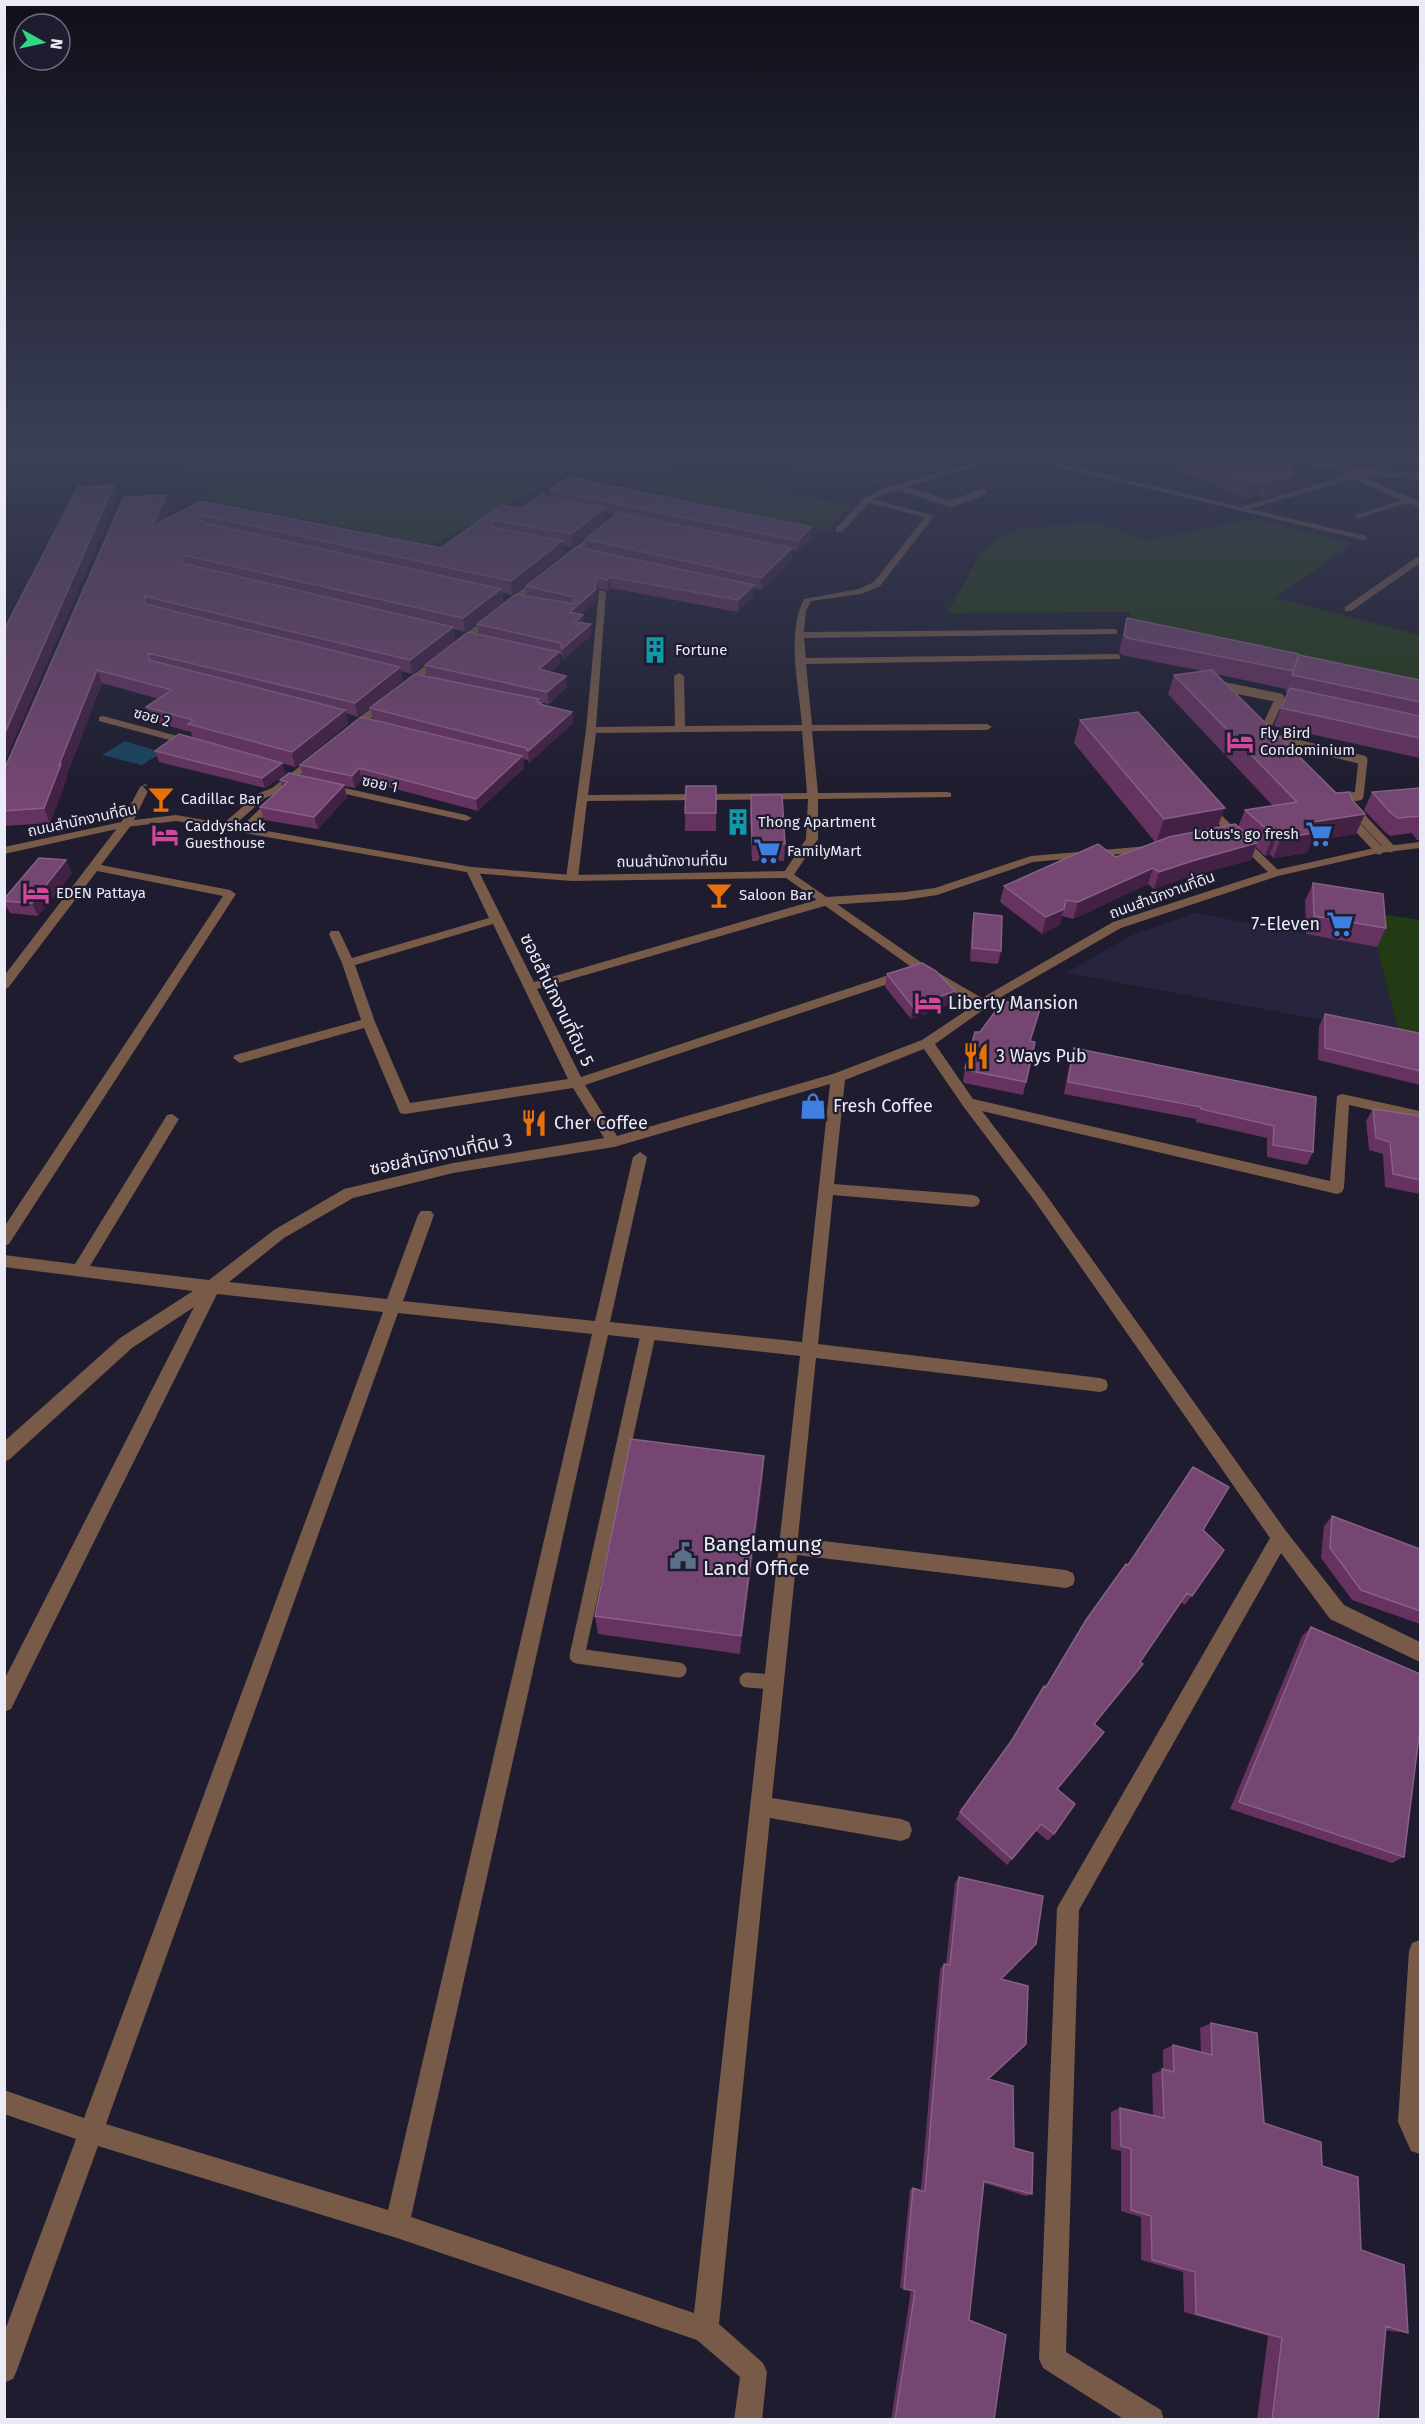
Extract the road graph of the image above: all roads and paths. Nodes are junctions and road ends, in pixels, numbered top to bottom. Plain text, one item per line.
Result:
1 (887, 571) edge
2 (1403, 571) edge
3 (549, 573) edge
4 (602, 592) edge
5 (503, 597) edge
6 (515, 600) junction
7 (526, 602) edge
8 (1348, 609) dead end
9 (1114, 632) dead end
10 (799, 634) junction
11 (455, 635) edge
12 (467, 638) junction
13 (478, 640) edge
14 (1117, 657) dead end
15 (801, 661) junction
16 (403, 676) edge
17 (680, 676) dead end
18 (414, 679) junction
19 (426, 682) edge
20 (1280, 698) junction
21 (1290, 700) edge
22 (1242, 704) edge
23 (103, 719) dead end
24 (348, 720) dead end
25 (1258, 720) edge
26 (365, 724) junction
27 (987, 727) dead end
28 (1266, 728) junction
29 (680, 729) junction
30 (591, 730) junction
31 (808, 730) junction
32 (341, 737) edge
33 (1277, 739) junction
34 (206, 747) edge
35 (324, 751) edge
36 (1292, 754) edge
37 (296, 777) junction
38 (145, 787) dead end
39 (276, 790) junction
40 (1330, 792) edge
41 (947, 795) dead end
42 (583, 798) junction
43 (813, 798) junction
44 (1337, 799) junction
45 (1200, 800) edge
46 (466, 818) dead end
47 (126, 824) junction
48 (227, 826) junction
49 (245, 829) junction
50 (1420, 845) edge
51 (1162, 848) edge
52 (1384, 849) junction
53 (4, 851) edge
54 (95, 867) junction
55 (472, 870) junction
56 (1275, 873) junction
57 (789, 874) junction
58 (572, 878) junction
59 (827, 901) junction
60 (498, 919) junction
61 (335, 934) dead end
62 (348, 963) junction
63 (921, 969) junction
64 (4, 985) edge
65 (531, 987) junction
66 (982, 1004) junction
67 (368, 1022) junction
68 (927, 1043) junction
69 (240, 1058) dead end
70 (838, 1077) junction
71 (577, 1083) junction
72 (968, 1103) junction
73 (1420, 1116) edge
74 (172, 1119) dead end
75 (614, 1143) junction
76 (640, 1157) dead end
77 (828, 1189) junction
78 (973, 1202) dead end
79 (426, 1215) dead end
80 (4, 1240) edge
81 (4, 1261) edge
82 (80, 1269) junction
83 (212, 1287) junction
84 (394, 1307) junction
85 (601, 1330) junction
86 (648, 1335) junction
87 (808, 1350) junction
88 (1100, 1385) dead end
89 (4, 1454) edge
90 (1281, 1537) junction
91 (789, 1545) junction
92 (1066, 1579) dead end
93 (1420, 1652) edge
94 (679, 1670) dead end
95 (747, 1680) dead end
96 (773, 1682) junction
97 (4, 1702) edge
98 (760, 1806) junction
99 (901, 1830) dead end
100 (1420, 1952) edge
101 (4, 2102) edge
102 (91, 2132) junction
103 (1420, 2142) edge
104 (397, 2225) junction
105 (705, 2330) junction
106 (4, 2370) edge
107 (748, 2420) edge
108 (1151, 2420) edge

1 - 10 street
2 - 8 street
3 - 6 street
4 - 30 street
5 - 6 street
6 - 7 street
6 - 12 street
9 - 10 street
10 - 15 street
11 - 12 street
12 - 13 street
12 - 18 street
14 - 15 street
15 - 31 street
16 - 18 street
17 - 29 street
18 - 19 street
18 - 26 street
20 - 21 lane
20 - 22 lane
20 - 28 lane
23 - 34 street, ซอย 2
24 - 26 street
25 - 28 lane
26 - 32 street
27 - 31 street
28 - 33 lane
29 - 30 street
29 - 31 street
30 - 42 street
31 - 43 street
33 - 36 lane
33 - 44 lane
35 - 37 street
37 - 39 street
37 - 46 street, ซอย 1
38 - 47 street
39 - 48 street
39 - 49 street
40 - 44 lane
41 - 43 street
42 - 43 street
42 - 58 street
43 - 57 street
44 - 52 lane
45 - 56 street
47 - 48 street, ถนนสำนักงานที่ดิน
47 - 53 street, ถนนสำนักงานที่ดิน
47 - 54 street
48 - 49 street, ถนนสำนักงานที่ดิน
49 - 55 street, ถนนสำนักงานที่ดิน
50 - 52 street, ถนนสำนักงานที่ดิน
51 - 59 street
52 - 56 street, ถนนสำนักงานที่ดิน
54 - 64 street
54 - 80 street
55 - 58 street, ถนนสำนักงานที่ดิน
55 - 60 street, ซอยสำนักงานที่ดิน 5
56 - 66 street, ถนนสำนักงานที่ดิน
57 - 58 street, ถนนสำนักงานที่ดิน
57 - 59 street
59 - 63 street
59 - 65 street
60 - 62 street
60 - 65 street, ซอยสำนักงานที่ดิน 5
61 - 62 street
62 - 67 street
63 - 66 street
63 - 71 street
65 - 71 street, ซอยสำนักงานที่ดิน 5
66 - 68 street, ซอยสำนักงานที่ดิน 3
67 - 69 street
67 - 71 street
68 - 70 street, ซอยสำนักงานที่ดิน 3
68 - 72 street
70 - 75 street, ซอยสำนักงานที่ดิน 3
70 - 77 street
71 - 75 street, ซอยสำนักงานที่ดิน 5
72 - 73 street
72 - 90 street
74 - 82 street
75 - 83 street, ซอยสำนักงานที่ดิน 3
76 - 85 street
77 - 78 street
77 - 87 street
79 - 84 street
81 - 82 street
82 - 83 street
83 - 84 street
83 - 89 street, ซอยสำนักงานที่ดิน 3
83 - 97 street
84 - 85 street
84 - 102 street
85 - 86 street
85 - 104 street
86 - 87 street
86 - 94 lane
87 - 88 street
87 - 91 street
90 - 93 street
90 - 108 street
91 - 92 street
91 - 96 street
95 - 96 lane
96 - 98 street
98 - 99 street
98 - 105 street
100 - 103 street
101 - 102 street
102 - 104 street
102 - 106 street
104 - 105 street
105 - 107 street

